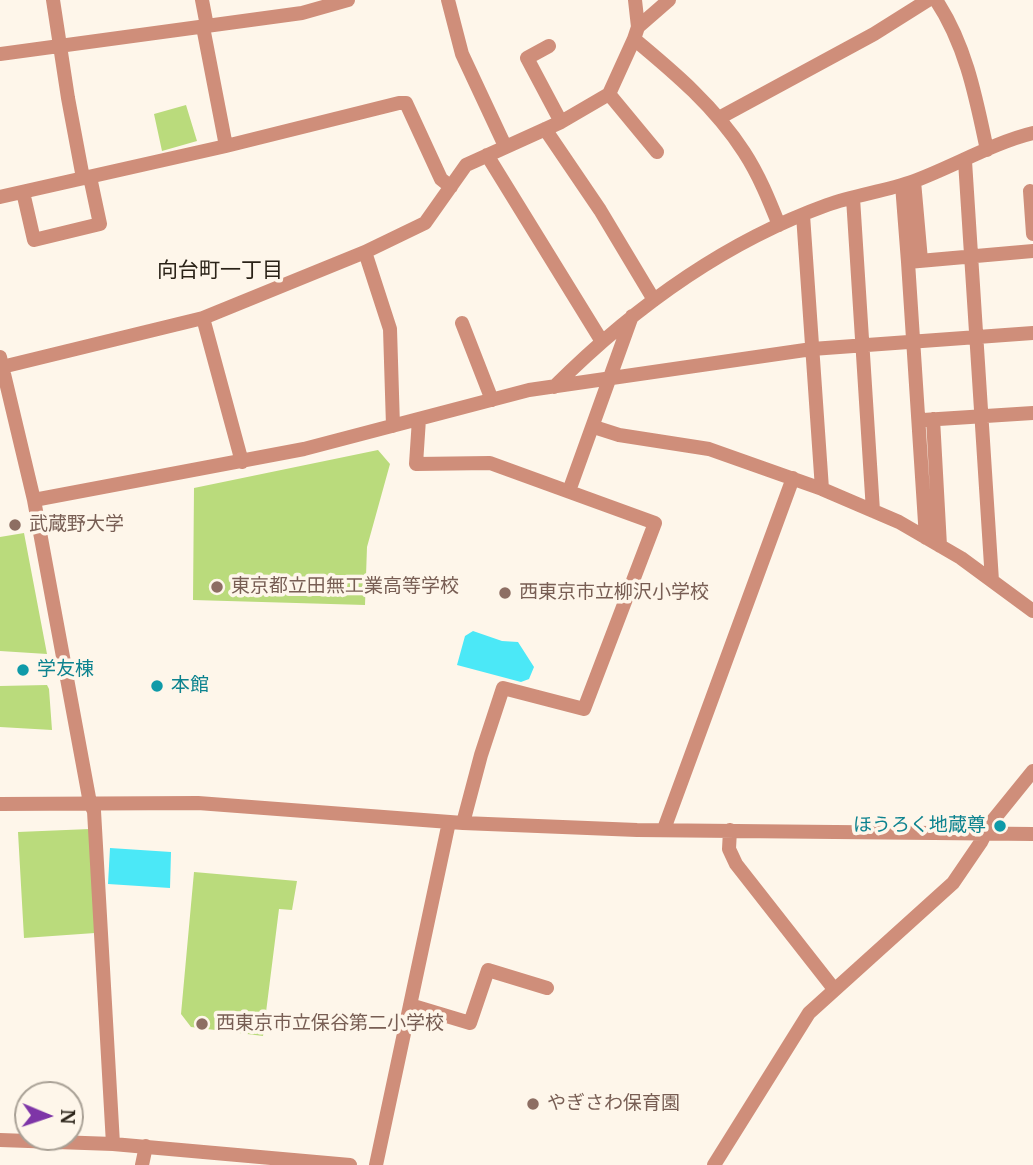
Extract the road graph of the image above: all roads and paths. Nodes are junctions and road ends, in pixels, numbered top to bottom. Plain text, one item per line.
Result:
1 (54, 0) edge
2 (202, 0) edge
3 (348, 0) edge
4 (448, 0) edge
5 (635, 0) edge
6 (669, 0) edge
7 (928, 0) edge
8 (936, 0) edge
9 (205, 27) junction
10 (636, 33) junction
11 (549, 46) dead end
12 (60, 47) junction
13 (0, 54) edge
14 (609, 94) junction
15 (719, 118) junction
16 (561, 122) junction
17 (545, 129) junction
18 (1033, 133) edge
19 (226, 146) junction
20 (505, 146) junction
21 (988, 150) junction
22 (657, 152) dead end
23 (487, 155) junction
24 (965, 160) junction
25 (86, 178) junction
26 (908, 183) junction
27 (451, 187) junction
28 (1030, 191) dead end
29 (23, 192) junction
30 (0, 197) edge
31 (853, 198) junction
32 (803, 215) junction
33 (779, 225) junction
34 (1033, 234) edge
35 (1033, 251) edge
36 (365, 252) junction
37 (971, 255) junction
38 (915, 261) junction
39 (654, 300) junction
40 (633, 314) junction
41 (203, 318) junction
42 (463, 323) dead end
43 (1033, 333) edge
44 (976, 338) junction
45 (601, 340) junction
46 (913, 342) junction
47 (864, 346) junction
48 (812, 349) junction
49 (1, 362) edge
50 (612, 379) junction
51 (554, 387) junction
52 (492, 400) junction
53 (1033, 413) edge
54 (981, 416) junction
55 (419, 419) junction
56 (926, 420) junction
57 (1033, 421) edge
58 (393, 426) junction
59 (594, 427) junction
60 (242, 462) junction
61 (793, 478) junction
62 (822, 489) junction
63 (569, 491) junction
64 (34, 500) junction
65 (873, 511) junction
66 (926, 538) junction
67 (940, 546) junction
68 (992, 582) junction
69 (1033, 611) edge
70 (1033, 771) edge
71 (90, 803) junction
72 (0, 804) edge
73 (456, 823) junction
74 (664, 829) junction
75 (730, 830) junction
76 (983, 834) junction
77 (1033, 834) edge
78 (547, 988) dead end
79 (834, 989) junction
80 (410, 1006) junction
81 (0, 1140) edge
82 (113, 1144) junction
83 (146, 1146) junction
84 (142, 1165) edge
85 (350, 1165) edge
86 (376, 1165) edge
87 (714, 1165) edge

1 - 12 street
2 - 9 street
3 - 9 street
4 - 20 street
5 - 10 street
6 - 10 street
7 - 15 street
8 - 21 street
9 - 12 street
9 - 19 street
10 - 14 street
10 - 15 street
11 - 16 street
12 - 13 street
12 - 25 street
14 - 16 street
14 - 22 street
15 - 33 street
16 - 17 street
17 - 20 street
17 - 39 street
18 - 21 street
19 - 25 street
19 - 27 street
20 - 23 street
21 - 24 street
23 - 27 street
23 - 45 street
24 - 26 street
24 - 37 street
25 - 29 street
25 - 29 street
26 - 31 street
26 - 38 street
27 - 36 street
28 - 34 street
29 - 30 street
31 - 32 street
31 - 47 street
32 - 33 street
32 - 48 street
33 - 39 street
35 - 37 street
36 - 41 street
36 - 58 street
37 - 38 street
37 - 44 street
38 - 46 street
39 - 40 street
40 - 45 street
40 - 50 street
41 - 49 street
41 - 60 street
42 - 52 street
43 - 44 street
44 - 46 street
44 - 54 street
45 - 51 street
46 - 47 street
46 - 56 street
47 - 48 street
47 - 65 street
48 - 50 street
48 - 62 street
49 - 64 street
50 - 51 street
50 - 59 street
51 - 52 street
52 - 55 street
53 - 54 street
53 - 57 street
54 - 56 street
54 - 68 street
55 - 58 street
55 - 63 street
56 - 66 street
56 - 67 street
58 - 60 street
59 - 61 street
59 - 63 street
60 - 64 street
61 - 62 street
61 - 74 street
62 - 65 street
63 - 73 street
64 - 71 street
65 - 66 street
66 - 67 street
67 - 68 street
68 - 69 street
70 - 76 street
71 - 72 street
71 - 73 street
71 - 82 street
73 - 74 street
73 - 80 street
74 - 75 street
75 - 76 street
75 - 79 street
76 - 77 street
76 - 79 street
78 - 80 street
79 - 87 street
80 - 86 street
81 - 82 street
82 - 83 street
83 - 84 street
83 - 85 street

